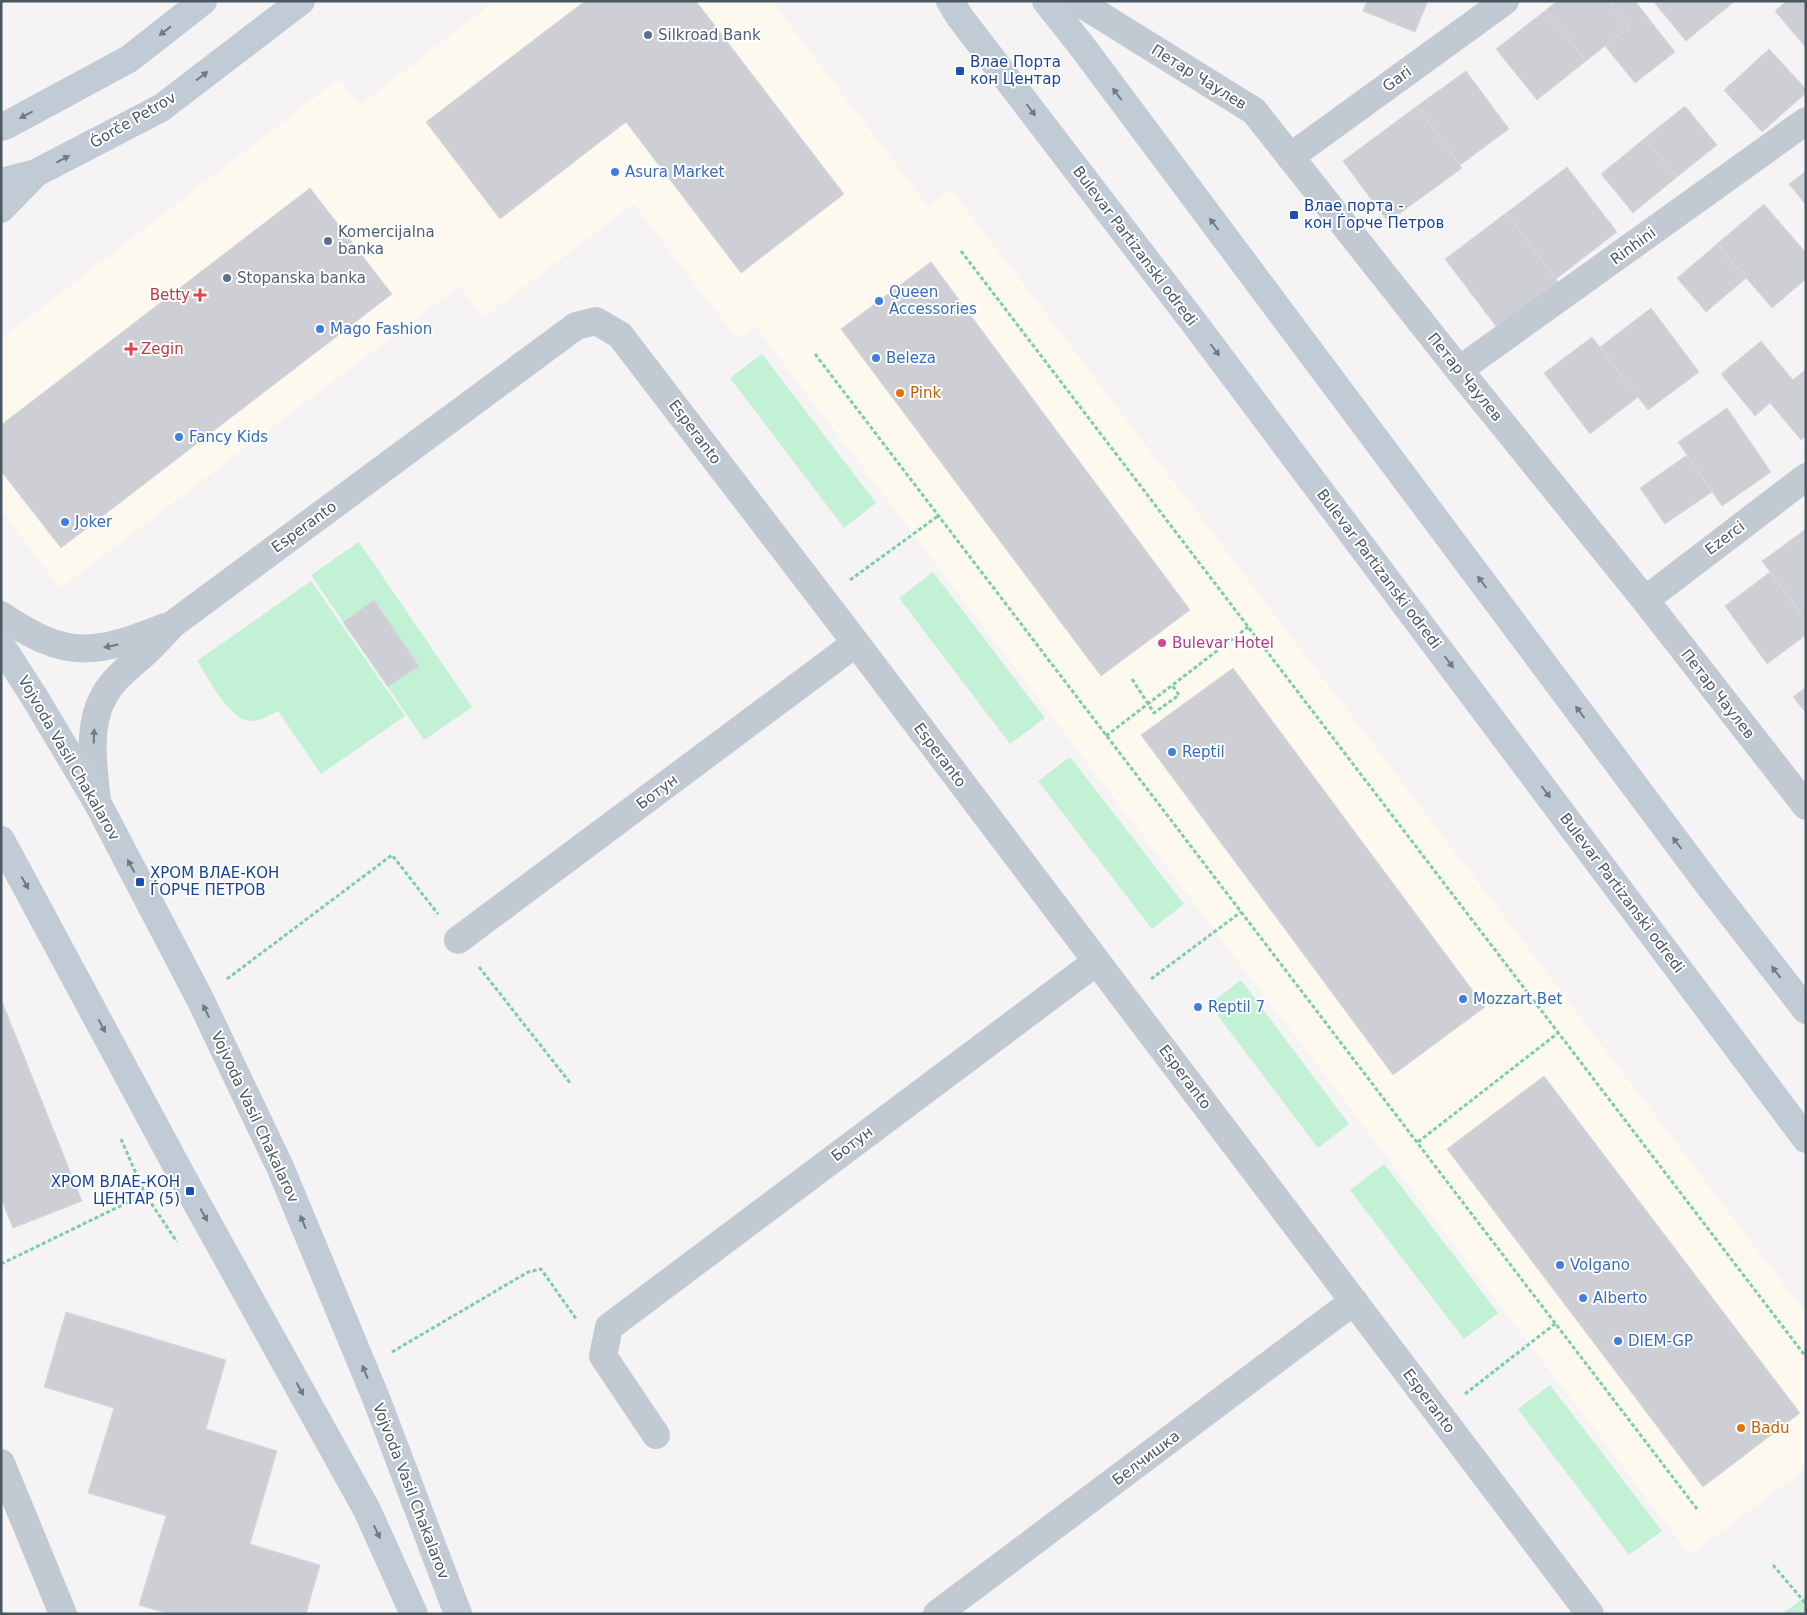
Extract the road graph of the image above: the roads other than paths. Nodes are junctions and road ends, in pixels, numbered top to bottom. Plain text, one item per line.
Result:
1 (203, 1) edge
2 (301, 1) edge
3 (1046, 1) edge
4 (1064, 1) edge
5 (1078, 1) edge
6 (1505, 1) edge
7 (950, 6) edge
8 (1081, 45) junction
9 (1806, 121) edge
10 (1, 127) edge
11 (1290, 157) junction
12 (36, 173) junction
13 (1, 182) edge
14 (1, 208) edge
15 (1459, 370) junction
16 (1806, 477) edge
17 (1645, 600) junction
18 (1, 615) edge
19 (173, 624) junction
20 (856, 643) junction
21 (1, 645) edge
22 (98, 802) junction
23 (1806, 806) edge
24 (1, 840) edge
25 (458, 940) road end
26 (1096, 962) junction
27 (1806, 1010) edge
28 (1806, 1138) edge
29 (1354, 1301) junction
30 (656, 1435) dead end
31 (1, 1463) edge
32 (1589, 1613) edge
33 (63, 1614) edge
34 (414, 1614) edge
35 (458, 1614) edge
36 (938, 1614) edge

1 -> 10 street
12 -> 2 street, Ǵorče Petrov
3 - 8 street
4 - 8 street
5 - 11 street, Петар Чаулев
6 - 11 street, Gari
7 -> 28 street, Bulevar Partizanski odredi
27 -> 8 street
9 - 15 street, Rinhini
11 - 15 street, Петар Чаулев
12 - 13 street, Ǵorče Petrov
12 - 14 street
15 - 17 street, Петар Чаулев
16 - 17 street, Ezerci
17 - 23 street, Петар Чаулев
19 -> 18 street
19 - 20 street, Esperanto
22 -> 19 street
20 - 25 street, Ботун
20 - 26 street, Esperanto
21 - 22 street, Vojvoda Vasil Chakalarov
35 -> 22 street, Vojvoda Vasil Chakalarov
24 -> 34 street
26 - 29 street, Esperanto
26 - 30 street, Ботун
29 - 32 street, Esperanto
29 - 36 street, Белчишка
31 - 33 street

